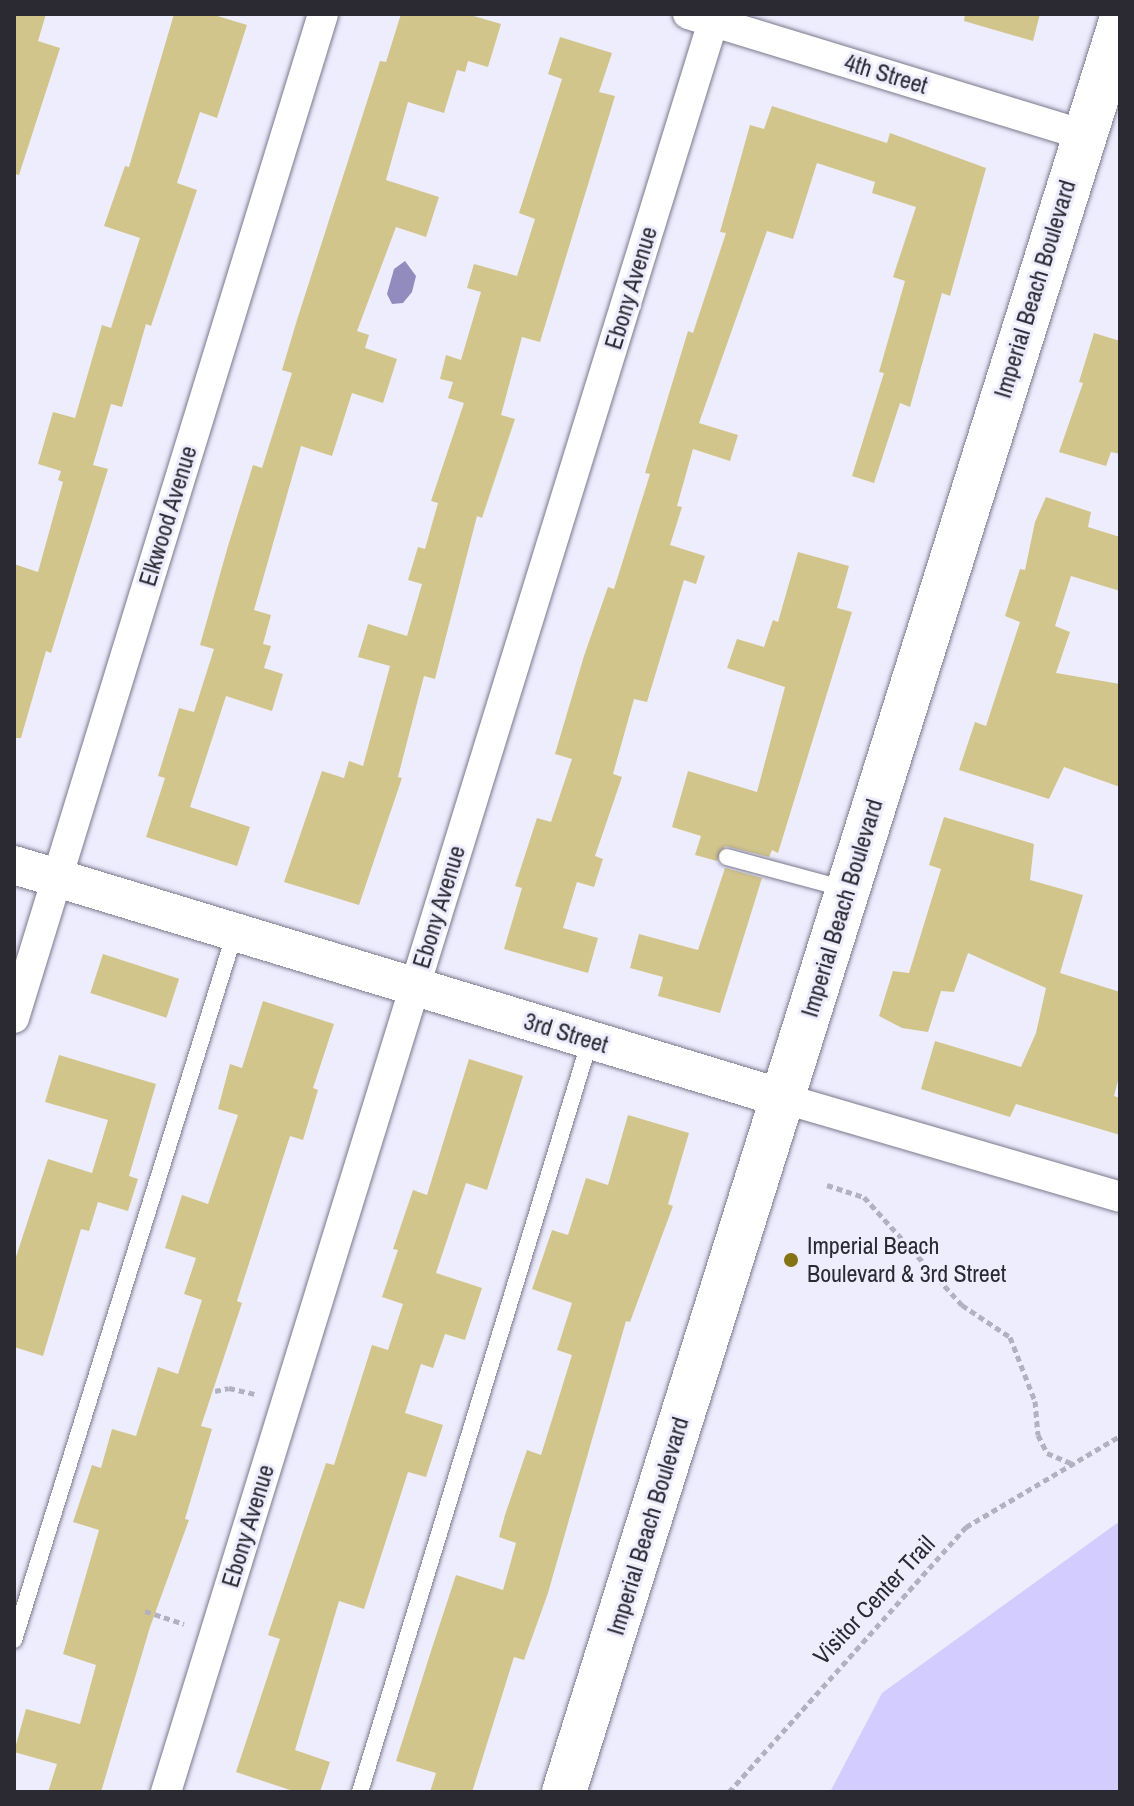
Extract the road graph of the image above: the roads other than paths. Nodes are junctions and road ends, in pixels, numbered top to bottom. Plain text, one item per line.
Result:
1 (323, 14) edge
2 (700, 18) edge
3 (1120, 24) edge
4 (1084, 135) junction
5 (727, 857) dead end
6 (14, 865) edge
7 (57, 878) junction
8 (847, 890) junction
9 (235, 932) junction
10 (415, 987) junction
11 (14, 1018) edge
12 (590, 1040) junction
13 (782, 1098) junction
14 (1120, 1197) edge
15 (14, 1640) edge
16 (166, 1792) edge
17 (360, 1792) edge
18 (564, 1792) edge

1 - 7 street, Elkwood Avenue
2 - 4 street, 4th Street
2 - 10 street, Ebony Avenue
3 - 4 main road, Imperial Beach Boulevard
4 - 8 main road, Imperial Beach Boulevard
5 - 8 lane
6 - 7 street, 3rd Street
7 - 9 street, 3rd Street
7 - 11 street, Elkwood Avenue
8 - 13 main road, Imperial Beach Boulevard
9 - 10 street, 3rd Street
9 - 15 lane
10 - 12 street, 3rd Street
10 - 16 street, Ebony Avenue
12 - 13 street, 3rd Street
12 - 17 lane
13 - 14 street, 3rd Street
13 - 18 main road, Imperial Beach Boulevard

